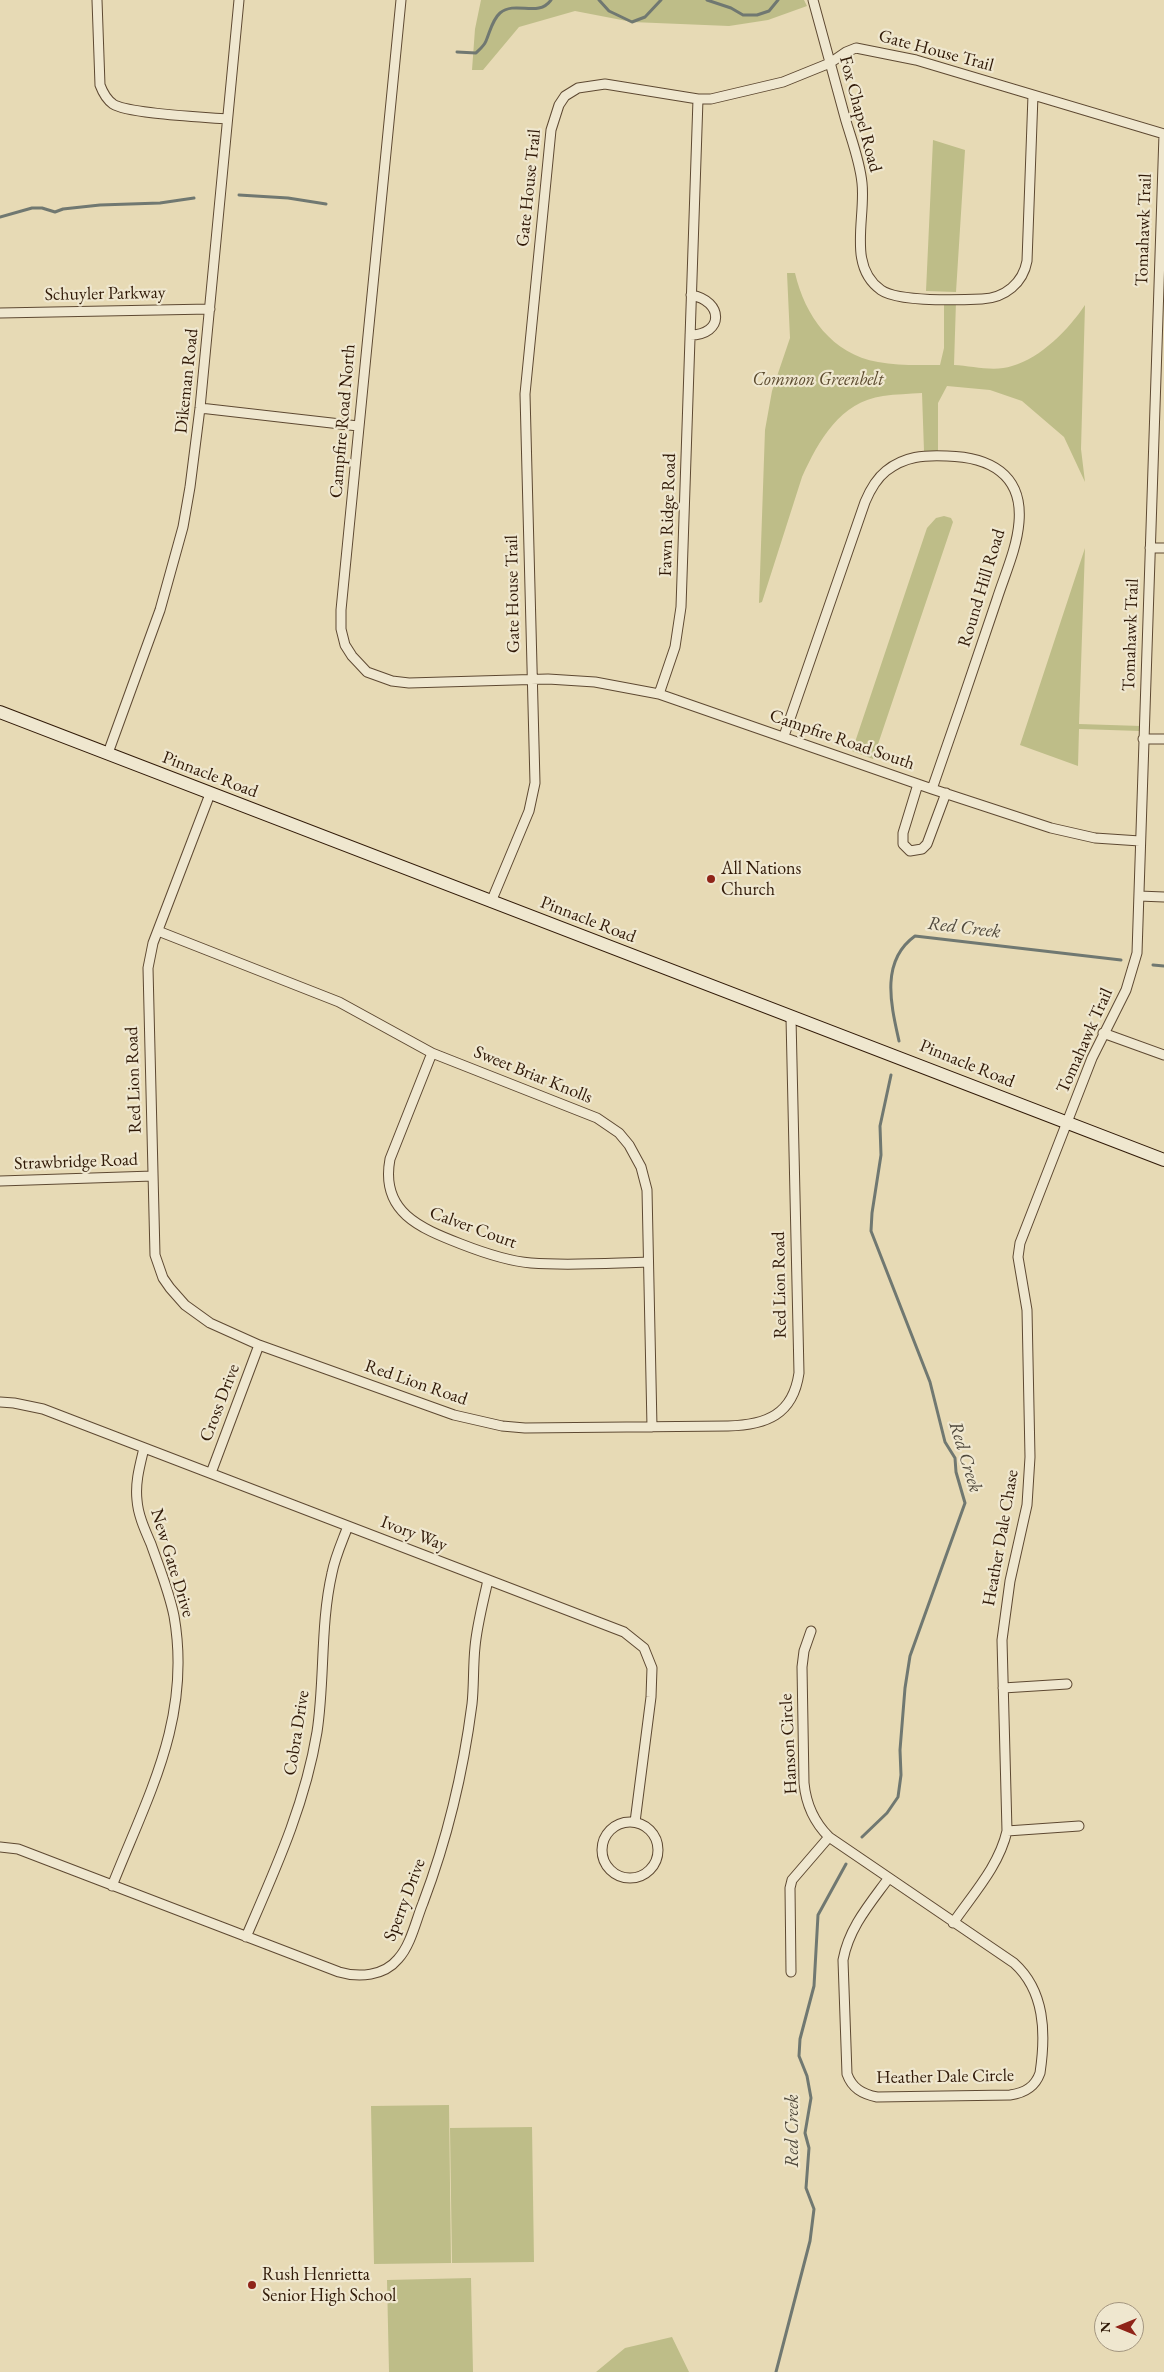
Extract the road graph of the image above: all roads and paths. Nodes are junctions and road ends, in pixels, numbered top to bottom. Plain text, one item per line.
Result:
1 (97, 0) edge
2 (239, 0) edge
3 (401, 0) edge
4 (813, 0) edge
5 (830, 63) junction
6 (1033, 96) junction
7 (698, 99) junction
8 (227, 119) junction
9 (1164, 134) edge
10 (691, 295) junction
11 (210, 308) junction
12 (0, 312) edge
13 (1160, 318) edge
14 (690, 335) junction
15 (200, 408) junction
16 (358, 426) junction
17 (1150, 548) junction
18 (1164, 548) edge
19 (531, 680) junction
20 (659, 694) junction
21 (0, 712) edge
22 (784, 736) junction
23 (1143, 739) junction
24 (1164, 739) edge
25 (108, 753) junction
26 (918, 784) junction
27 (932, 789) junction
28 (210, 794) junction
29 (946, 794) junction
30 (1140, 841) junction
31 (1139, 896) junction
32 (1164, 897) edge
33 (492, 902) junction
34 (158, 931) junction
35 (791, 1018) junction
36 (1103, 1033) junction
37 (432, 1053) junction
38 (1164, 1055) edge
39 (1067, 1122) junction
40 (1164, 1160) edge
41 (153, 1176) junction
42 (0, 1181) edge
43 (648, 1262) junction
44 (259, 1345) junction
45 (0, 1402) edge
46 (652, 1427) junction
47 (144, 1448) junction
48 (211, 1473) junction
49 (348, 1526) junction
50 (488, 1580) junction
51 (810, 1631) dead end
52 (1067, 1684) dead end
53 (1003, 1688) junction
54 (636, 1822) junction
55 (1079, 1826) dead end
56 (1007, 1831) junction
57 (829, 1837) junction
58 (0, 1847) edge
59 (888, 1879) junction
60 (112, 1886) junction
61 (953, 1923) junction
62 (246, 1936) junction
63 (791, 1972) dead end

1 - 8 street
2 - 8 street, Dikeman Road
3 - 16 street, Campfire Road North
4 - 5 street, Fox Chapel Road
5 - 6 street, Gate House Trail
5 - 6 street, Fox Chapel Road
5 - 7 street, Gate House Trail
6 - 9 street, Gate House Trail
7 - 10 street, Fawn Ridge Road
7 - 19 street, Gate House Trail
8 - 11 street, Dikeman Road
9 - 13 street, Tomahawk Trail
10 - 14 street, Fawn Ridge Road
10 - 14 street
11 - 12 street, Schuyler Parkway
11 - 15 street, Dikeman Road
13 - 17 street, Tomahawk Trail
14 - 20 street, Fawn Ridge Road
15 - 16 street
15 - 25 street, Dikeman Road
16 - 19 street, Campfire Road North
17 - 18 street
17 - 23 street, Tomahawk Trail
19 - 20 street, Campfire Road South
19 - 33 street, Gate House Trail
20 - 22 street, Campfire Road South
21 - 25 street, Pinnacle Road
22 - 26 street, Campfire Road South
22 - 27 street, Round Hill Road
23 - 24 street
23 - 30 street, Tomahawk Trail
25 - 28 street, Pinnacle Road
26 - 27 street, Campfire Road South
26 - 29 street
27 - 29 street, Campfire Road South
28 - 33 street, Pinnacle Road
28 - 34 street, Red Lion Road
29 - 30 street, Campfire Road South
30 - 31 street, Tomahawk Trail
31 - 32 street
31 - 36 street, Tomahawk Trail
33 - 35 street, Pinnacle Road
34 - 37 street, Sweet Briar Knolls
34 - 41 street, Red Lion Road
35 - 39 street, Pinnacle Road
35 - 46 street, Red Lion Road
36 - 38 street
36 - 39 street, Tomahawk Trail
37 - 43 street, Sweet Briar Knolls
37 - 43 street, Calver Court
39 - 40 street, Pinnacle Road
39 - 53 street, Heather Dale Chase
41 - 42 street, Strawbridge Road
41 - 44 street, Red Lion Road
43 - 46 street, Sweet Briar Knolls
44 - 46 street, Red Lion Road
44 - 48 street, Cross Drive
45 - 47 street, Ivory Way
47 - 48 street, Ivory Way
47 - 60 street, New Gate Drive
48 - 49 street, Ivory Way
49 - 50 street, Ivory Way
49 - 62 street, Cobra Drive
50 - 54 street, Ivory Way
50 - 62 street, Sperry Drive
51 - 57 street, Hanson Circle
52 - 53 street
53 - 56 street, Heather Dale Chase
54 - 54 street
55 - 56 street
56 - 61 street, Heather Dale Chase
57 - 59 street, Hanson Circle
57 - 63 street
58 - 60 street, Sperry Drive
59 - 61 street, Heather Dale Circle
59 - 61 street, Heather Dale Circle
60 - 62 street, Sperry Drive

